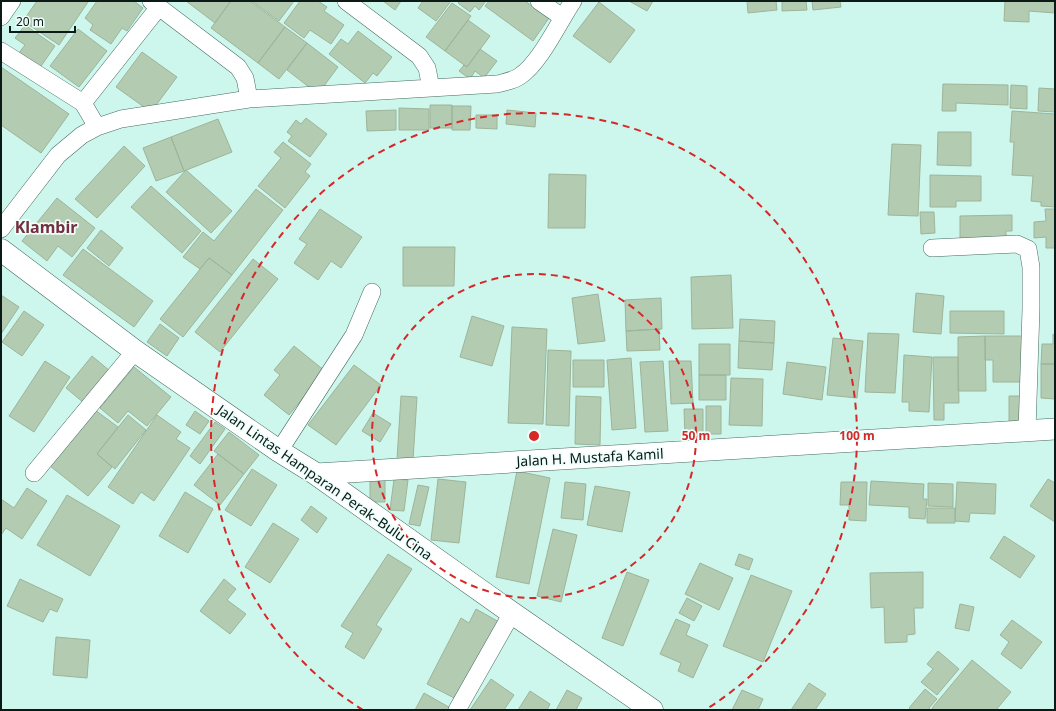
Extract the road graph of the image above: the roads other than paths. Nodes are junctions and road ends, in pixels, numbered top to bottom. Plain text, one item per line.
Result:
1 (12, 1) edge
2 (346, 1) edge
3 (539, 1) edge
4 (574, 1) edge
5 (155, 4) edge
6 (1, 17) edge
7 (562, 17) junction
8 (1, 51) edge
9 (431, 88) junction
10 (249, 99) junction
11 (83, 103) junction
12 (97, 127) junction
13 (1, 229) edge
14 (932, 248) dead end
15 (2, 252) edge
16 (372, 292) dead end
17 (135, 351) junction
18 (1055, 429) edge
19 (1027, 431) junction
20 (279, 451) junction
21 (34, 473) dead end
22 (316, 474) junction
23 (512, 613) junction
24 (457, 710) edge
25 (652, 710) edge

1 - 6 street
2 - 9 street
3 - 7 street
4 - 7 street
5 - 10 street
5 - 11 street
7 - 9 street
8 - 11 street
9 - 10 street
10 - 12 street
11 - 12 street
12 - 13 street
14 - 19 street
15 - 17 main road, Jalan Lintas Hamparan Perak–Bulu Cina
16 - 20 street
17 - 20 main road, Jalan Lintas Hamparan Perak–Bulu Cina
17 - 21 street
18 - 19 street, Jalan H. Mustafa Kamil
19 - 22 street, Jalan H. Mustafa Kamil
20 - 22 main road, Jalan Lintas Hamparan Perak–Bulu Cina
22 - 23 main road, Jalan Lintas Hamparan Perak–Bulu Cina
23 - 24 street
23 - 25 main road, Jalan Lintas Hamparan Perak–Bulu Cina

